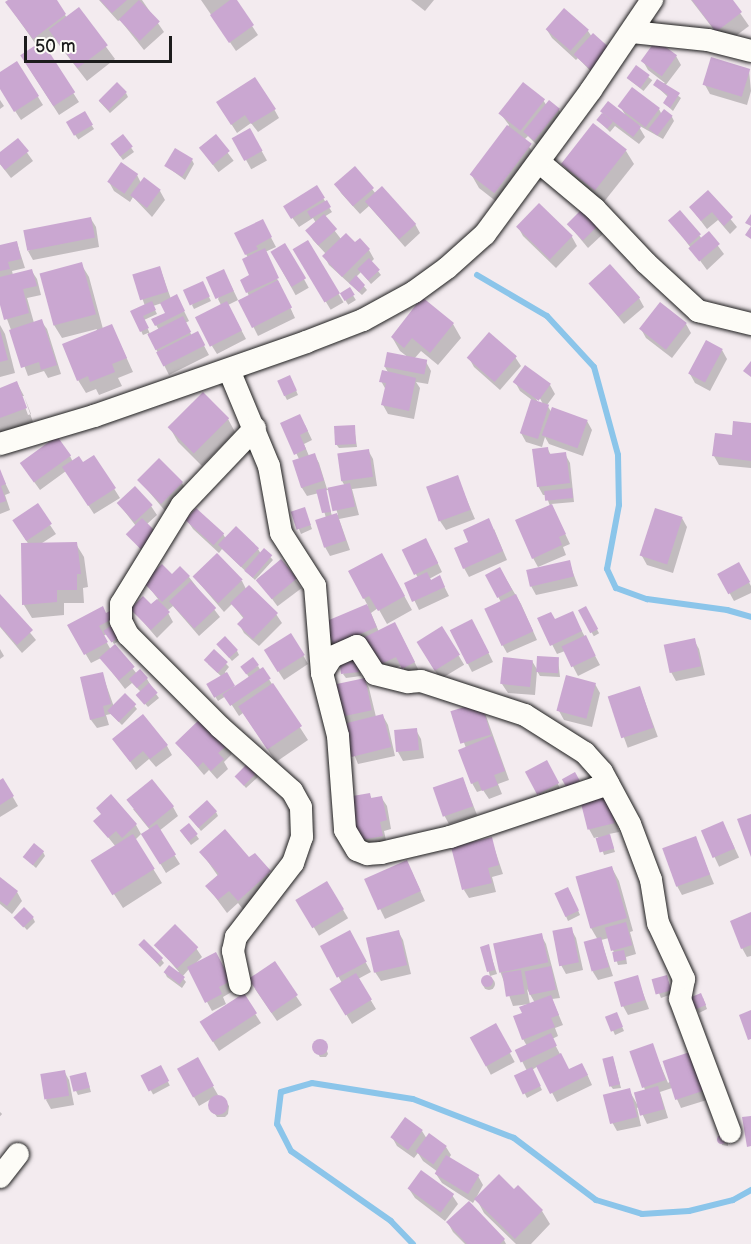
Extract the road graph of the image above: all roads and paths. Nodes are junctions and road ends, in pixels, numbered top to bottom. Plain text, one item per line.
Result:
1 (652, 0) edge
2 (632, 32) junction
3 (751, 51) edge
4 (539, 162) junction
5 (751, 324) edge
6 (229, 370) junction
7 (255, 428) junction
8 (0, 444) edge
9 (322, 673) junction
10 (608, 784) junction
11 (240, 984) dead end
12 (730, 1131) dead end
13 (18, 1154) dead end
14 (0, 1177) edge

1 - 2 street
2 - 3 street
2 - 4 street
4 - 5 street
4 - 6 street
6 - 7 street
6 - 8 street
7 - 9 street
7 - 11 street
9 - 10 street
9 - 10 street
10 - 12 street
13 - 14 street

